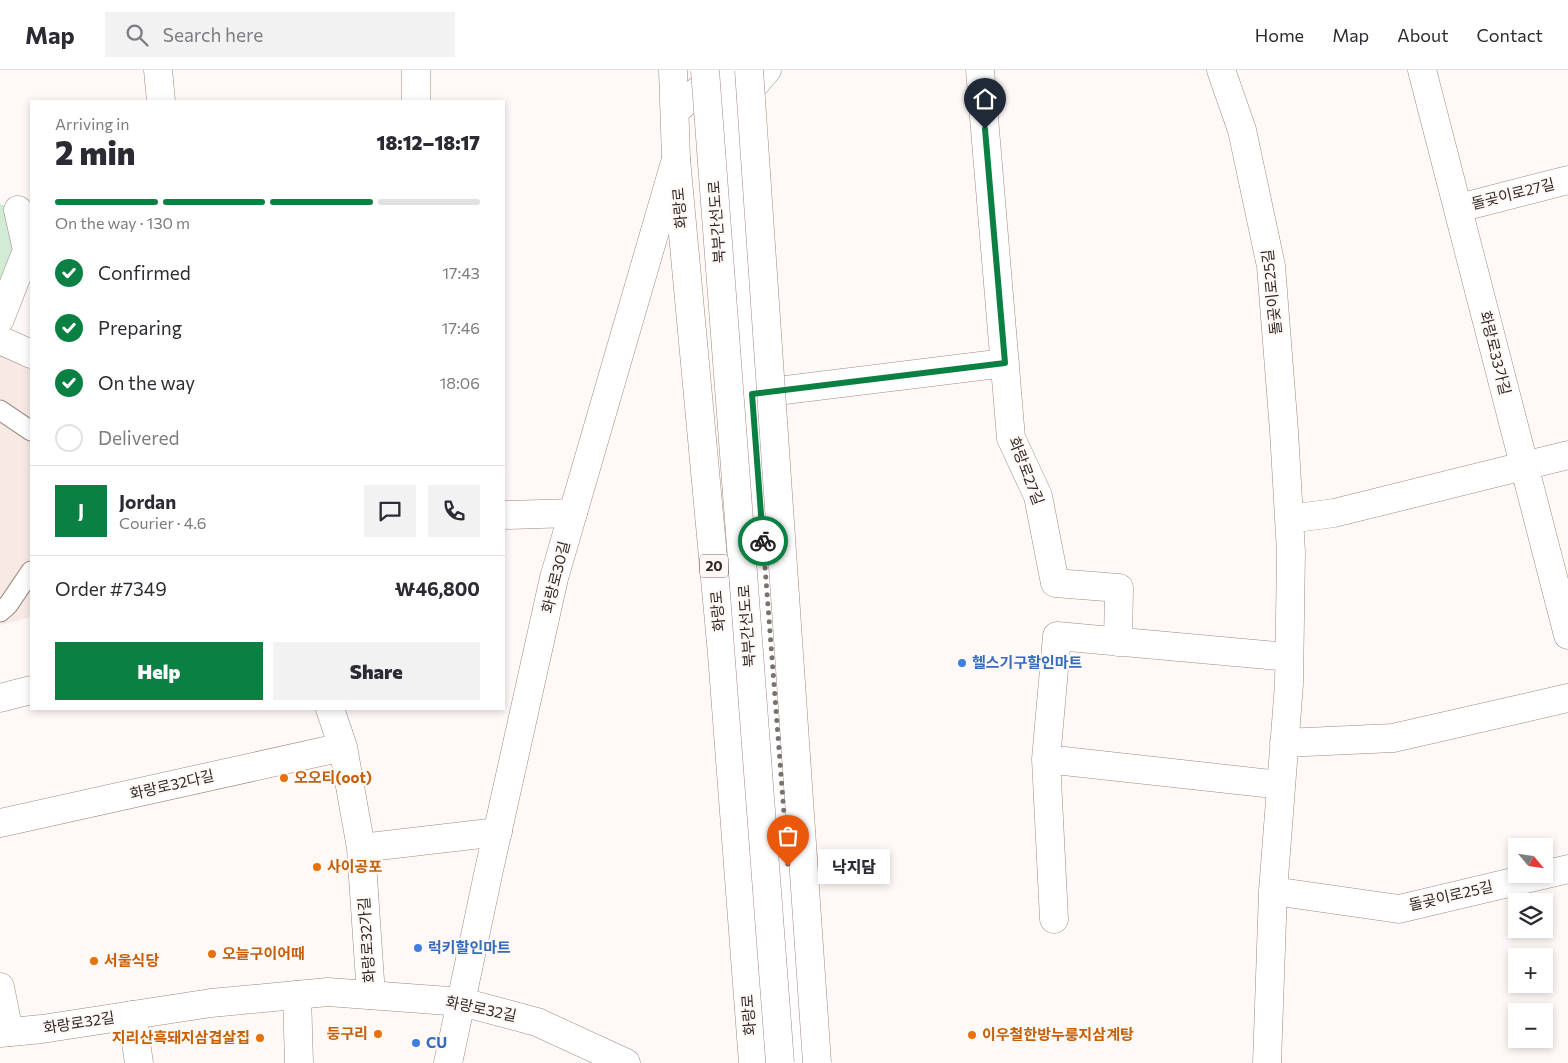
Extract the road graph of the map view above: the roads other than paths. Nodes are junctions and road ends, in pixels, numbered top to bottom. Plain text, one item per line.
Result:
1 (158, 70) edge
2 (416, 70) edge
3 (673, 70) edge
4 (705, 70) edge
5 (727, 70) edge
6 (749, 70) edge
7 (767, 70) edge
8 (980, 70) edge
9 (1422, 70) edge
10 (1224, 71) edge
11 (161, 100) edge
12 (416, 100) edge
13 (675, 111) junction
14 (730, 112) junction
15 (676, 159) junction
16 (1568, 180) edge
17 (16, 203) edge
18 (1459, 208) junction
19 (0, 319) edge
20 (0, 340) edge
21 (30, 354) edge
22 (1005, 363) junction
23 (752, 394) junction
24 (0, 410) edge
25 (30, 430) edge
26 (1568, 455) edge
27 (1524, 467) junction
28 (573, 513) junction
29 (505, 515) edge
30 (1289, 519) junction
31 (30, 572) edge
32 (0, 612) edge
33 (1568, 635) edge
34 (1118, 642) junction
35 (1289, 658) junction
36 (30, 690) edge
37 (0, 698) edge
38 (1568, 698) edge
39 (330, 710) edge
40 (1284, 743) junction
41 (344, 747) junction
42 (1046, 759) junction
43 (1281, 785) junction
44 (0, 823) edge
45 (498, 832) junction
46 (362, 848) junction
47 (1568, 869) edge
48 (1273, 891) junction
49 (1054, 919) dead end
50 (0, 987) edge
51 (297, 995) junction
52 (371, 995) junction
53 (462, 1002) junction
54 (132, 1015) junction
55 (5, 1033) edge
56 (139, 1063) edge
57 (299, 1063) edge
58 (448, 1063) edge
59 (626, 1063) edge
60 (753, 1063) edge
61 (780, 1063) edge
62 (803, 1063) edge
63 (817, 1063) edge
64 (1266, 1063) edge

1 - 11 main road
2 - 12 main road
3 - 13 main road, 화랑로 / 20
4 - 61 main road, 북부간선도로, bridge
5 - 14 main road
6 - 63 main road, bridge
7 - 14 main road
8 - 22 main road, 화랑로27길
9 - 18 main road, 화랑로33가길
10 - 30 main road, 돌곶이로25길
13 - 14 main road
13 - 15 main road, 화랑로 / 20
14 - 23 main road
15 - 28 main road, 화랑로30길
15 - 60 main road, 화랑로 / 20
16 - 18 main road, 돌곶이로27길
17 - 19 main road
18 - 27 main road, 화랑로33가길
20 - 21 main road
22 - 23 main road
22 - 34 main road, 화랑로27길
23 - 62 main road
24 - 25 lane
26 - 27 main road
27 - 30 main road
27 - 33 main road, 화랑로33가길
28 - 29 main road
28 - 45 main road, 화랑로30길
30 - 35 main road, 돌곶이로25길
31 - 32 lane
34 - 35 main road
34 - 42 main road
35 - 40 main road, 돌곶이로25길
36 - 37 main road
38 - 40 main road
39 - 41 main road, 화랑로32가길
40 - 43 main road, 돌곶이로25길
41 - 44 main road, 화랑로32다길
41 - 46 main road, 화랑로32가길
42 - 43 main road
42 - 49 main road
43 - 48 main road, 돌곶이로25길
45 - 46 main road
45 - 53 main road, 화랑로30길
46 - 52 main road, 화랑로32가길
47 - 48 main road, 돌곶이로25길
48 - 64 main road, 돌곶이로25길
50 - 55 main road, 화랑로32길
51 - 52 main road, 화랑로32길
51 - 54 main road, 화랑로32길
51 - 57 main road
52 - 53 main road, 화랑로32길
53 - 58 main road, 화랑로30길
53 - 59 main road, 화랑로32길
54 - 55 main road, 화랑로32길
54 - 56 main road

